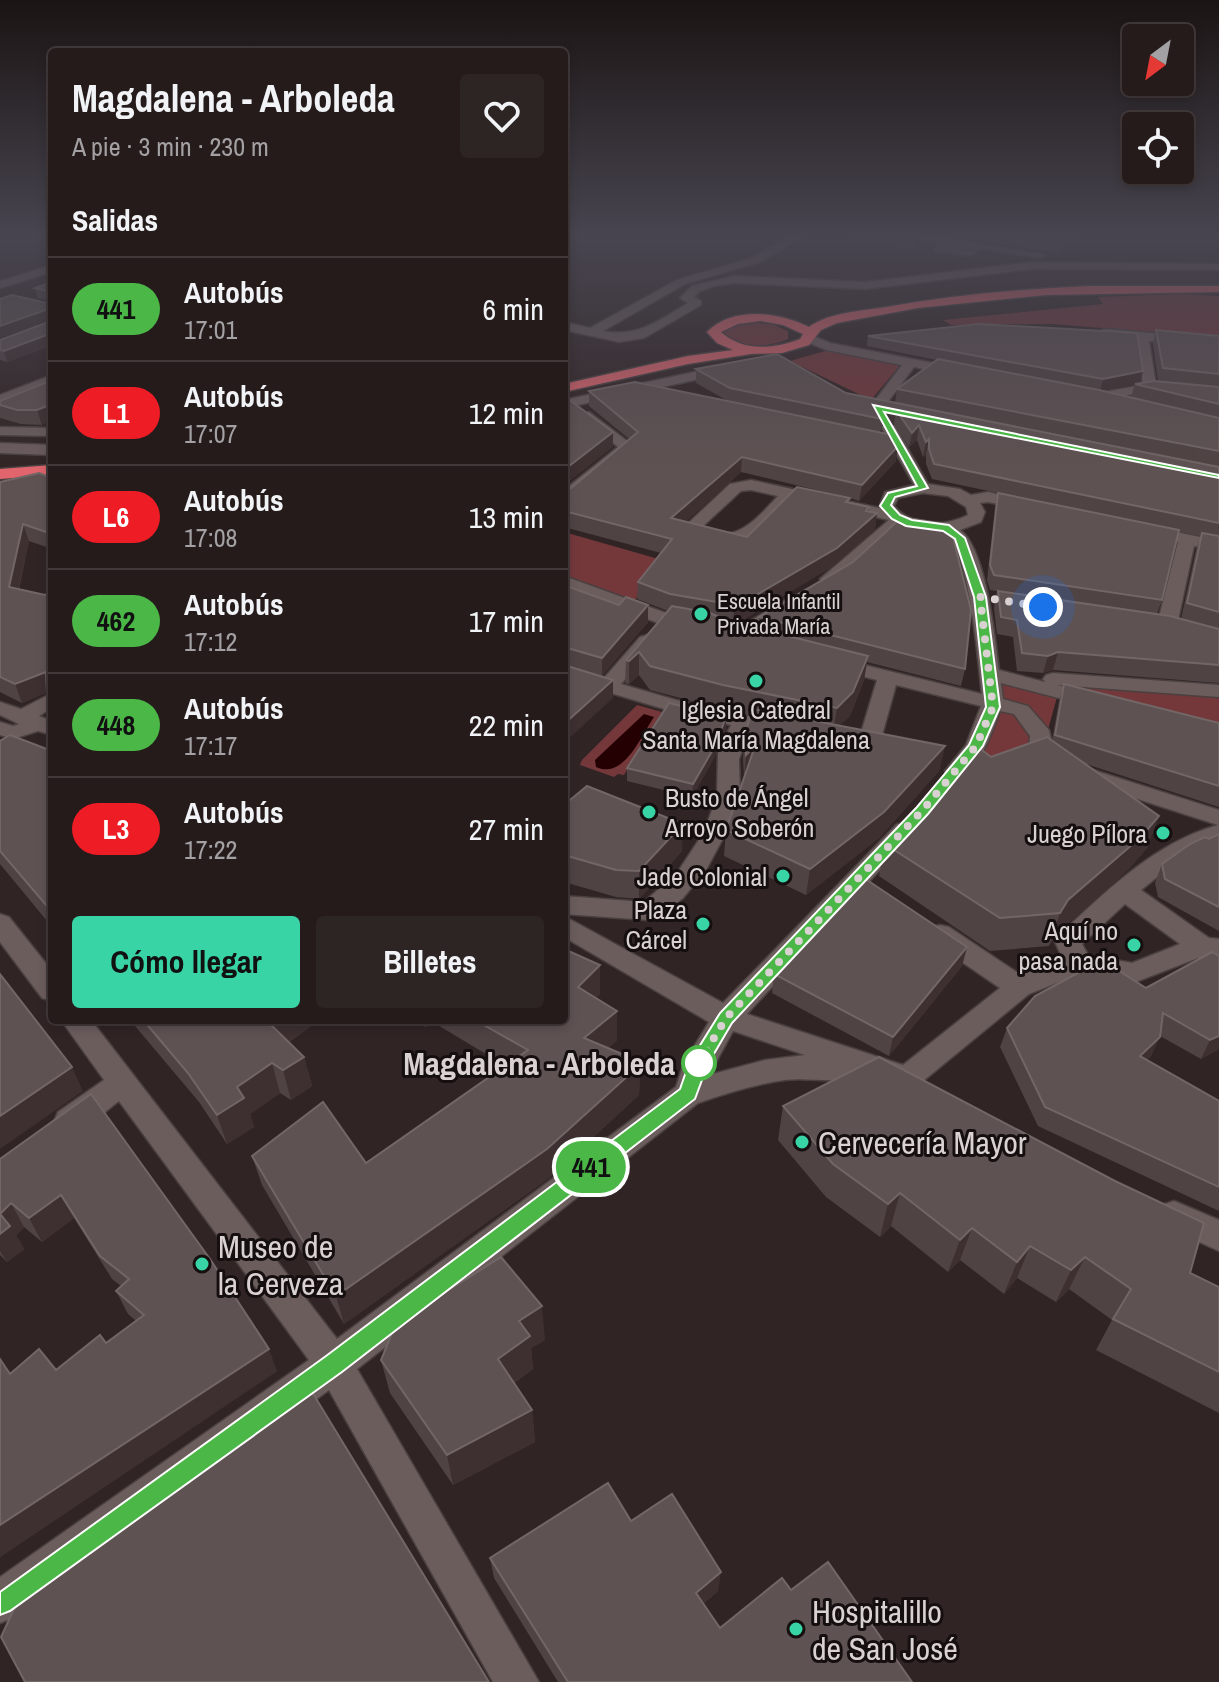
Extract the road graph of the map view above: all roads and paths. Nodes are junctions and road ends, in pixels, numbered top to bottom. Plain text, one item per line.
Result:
1 (622, 315) edge
2 (676, 315) edge
3 (792, 315) edge
4 (862, 315) edge
5 (769, 319) junction
6 (568, 327) edge
7 (592, 332) junction
8 (713, 332) junction
9 (1096, 332) edge
10 (809, 336) junction
11 (1142, 336) junction
12 (698, 339) dead end
13 (864, 339) dead end
14 (1219, 343) edge
15 (684, 345) dead end
16 (758, 350) junction
17 (872, 354) junction
18 (910, 363) junction
19 (972, 374) edge
20 (568, 375) edge
21 (48, 382) edge
22 (1150, 388) junction
23 (636, 389) junction
24 (1081, 394) edge
25 (667, 395) edge
26 (1219, 395) edge
27 (568, 397) edge
28 (1096, 397) junction
29 (568, 398) edge
30 (0, 400) edge
31 (568, 400) edge
32 (1131, 406) edge
33 (0, 431) edge
34 (48, 432) edge
35 (0, 448) edge
36 (48, 450) edge
37 (48, 458) edge
38 (0, 459) edge
39 (48, 470) edge
40 (33, 471) junction
41 (0, 474) edge
42 (48, 479) edge
43 (0, 484) edge
44 (923, 488) junction
45 (789, 494) junction
46 (568, 495) edge
47 (969, 500) junction
48 (1049, 510) edge
49 (898, 518) junction
50 (1126, 526) edge
51 (946, 528) junction
52 (1187, 539) junction
53 (1219, 546) edge
54 (568, 583) edge
55 (665, 619) junction
56 (1167, 626) edge
57 (734, 637) junction
58 (765, 645) edge
59 (811, 657) edge
60 (568, 674) edge
61 (990, 674) junction
62 (888, 678) junction
63 (607, 687) junction
64 (1219, 691) edge
65 (48, 705) edge
66 (993, 705) junction
67 (1111, 706) edge
68 (0, 708) edge
69 (37, 723) edge
70 (742, 723) junction
71 (0, 728) edge
72 (805, 734) edge
73 (896, 752) edge
74 (1034, 758) junction
75 (955, 762) junction
76 (942, 788) edge
77 (922, 811) edge
78 (1219, 818) edge
79 (1219, 833) edge
80 (858, 878) junction
81 (1124, 890) junction
82 (883, 895) edge
83 (568, 905) edge
84 (920, 920) edge
85 (0, 923) edge
86 (568, 927) edge
87 (1212, 951) edge
88 (1079, 963) junction
89 (48, 986) edge
90 (1019, 987) junction
91 (726, 1018) junction
92 (78, 1024) edge
93 (907, 1078) junction
94 (123, 1082) junction
95 (936, 1092) edge
96 (688, 1094) junction
97 (49, 1135) edge
98 (1150, 1203) edge
99 (1219, 1236) edge
100 (334, 1364) junction
101 (0, 1602) edge
102 (517, 1682) edge

1 - 7 street
2 - 7 street
3 - 5 highway
4 - 10 highway
5 - 8 highway
5 - 10 highway
6 - 7 street
8 - 12 highway
8 - 16 highway
9 - 11 street
10 - 16 highway
10 - 17 street
11 - 14 street
11 - 22 street
13 - 17 street
15 - 20 highway
16 - 23 street
16 - 27 highway
17 - 18 street
18 - 19 street
18 - 44 street
21 - 30 street
22 - 26 street
22 - 28 street
23 - 25 street
23 - 29 street
24 - 28 street
28 - 32 street
31 - 46 street
33 - 34 street
35 - 36 street
37 - 38 highway
39 - 40 highway
40 - 41 highway
40 - 42 street
40 - 43 street
44 - 47 street
44 - 49 street
45 - 45 street
45 - 49 street
47 - 48 street
47 - 51 street
49 - 51 street
49 - 57 street
50 - 52 street
51 - 61 street
52 - 53 street
52 - 56 street
54 - 55 street
55 - 57 street
55 - 63 street
57 - 58 street
59 - 62 street
60 - 63 street
61 - 64 street
61 - 66 street
61 - 67 street
62 - 66 street
62 - 73 street
63 - 70 street
65 - 69 street
66 - 74 street
66 - 75 street
68 - 69 street
69 - 71 street
70 - 72 street
70 - 83 street
74 - 75 street
74 - 78 street
75 - 76 street
77 - 80 street
79 - 81 street
80 - 82 street
80 - 91 street
81 - 87 street
81 - 88 street
84 - 90 street
85 - 89 street
86 - 91 street
87 - 88 street
88 - 90 street
90 - 93 street
91 - 93 street
91 - 96 street
92 - 94 street
93 - 95 street
93 - 96 street
94 - 97 street
94 - 100 street
96 - 100 street
98 - 99 street
100 - 101 street
100 - 102 street

